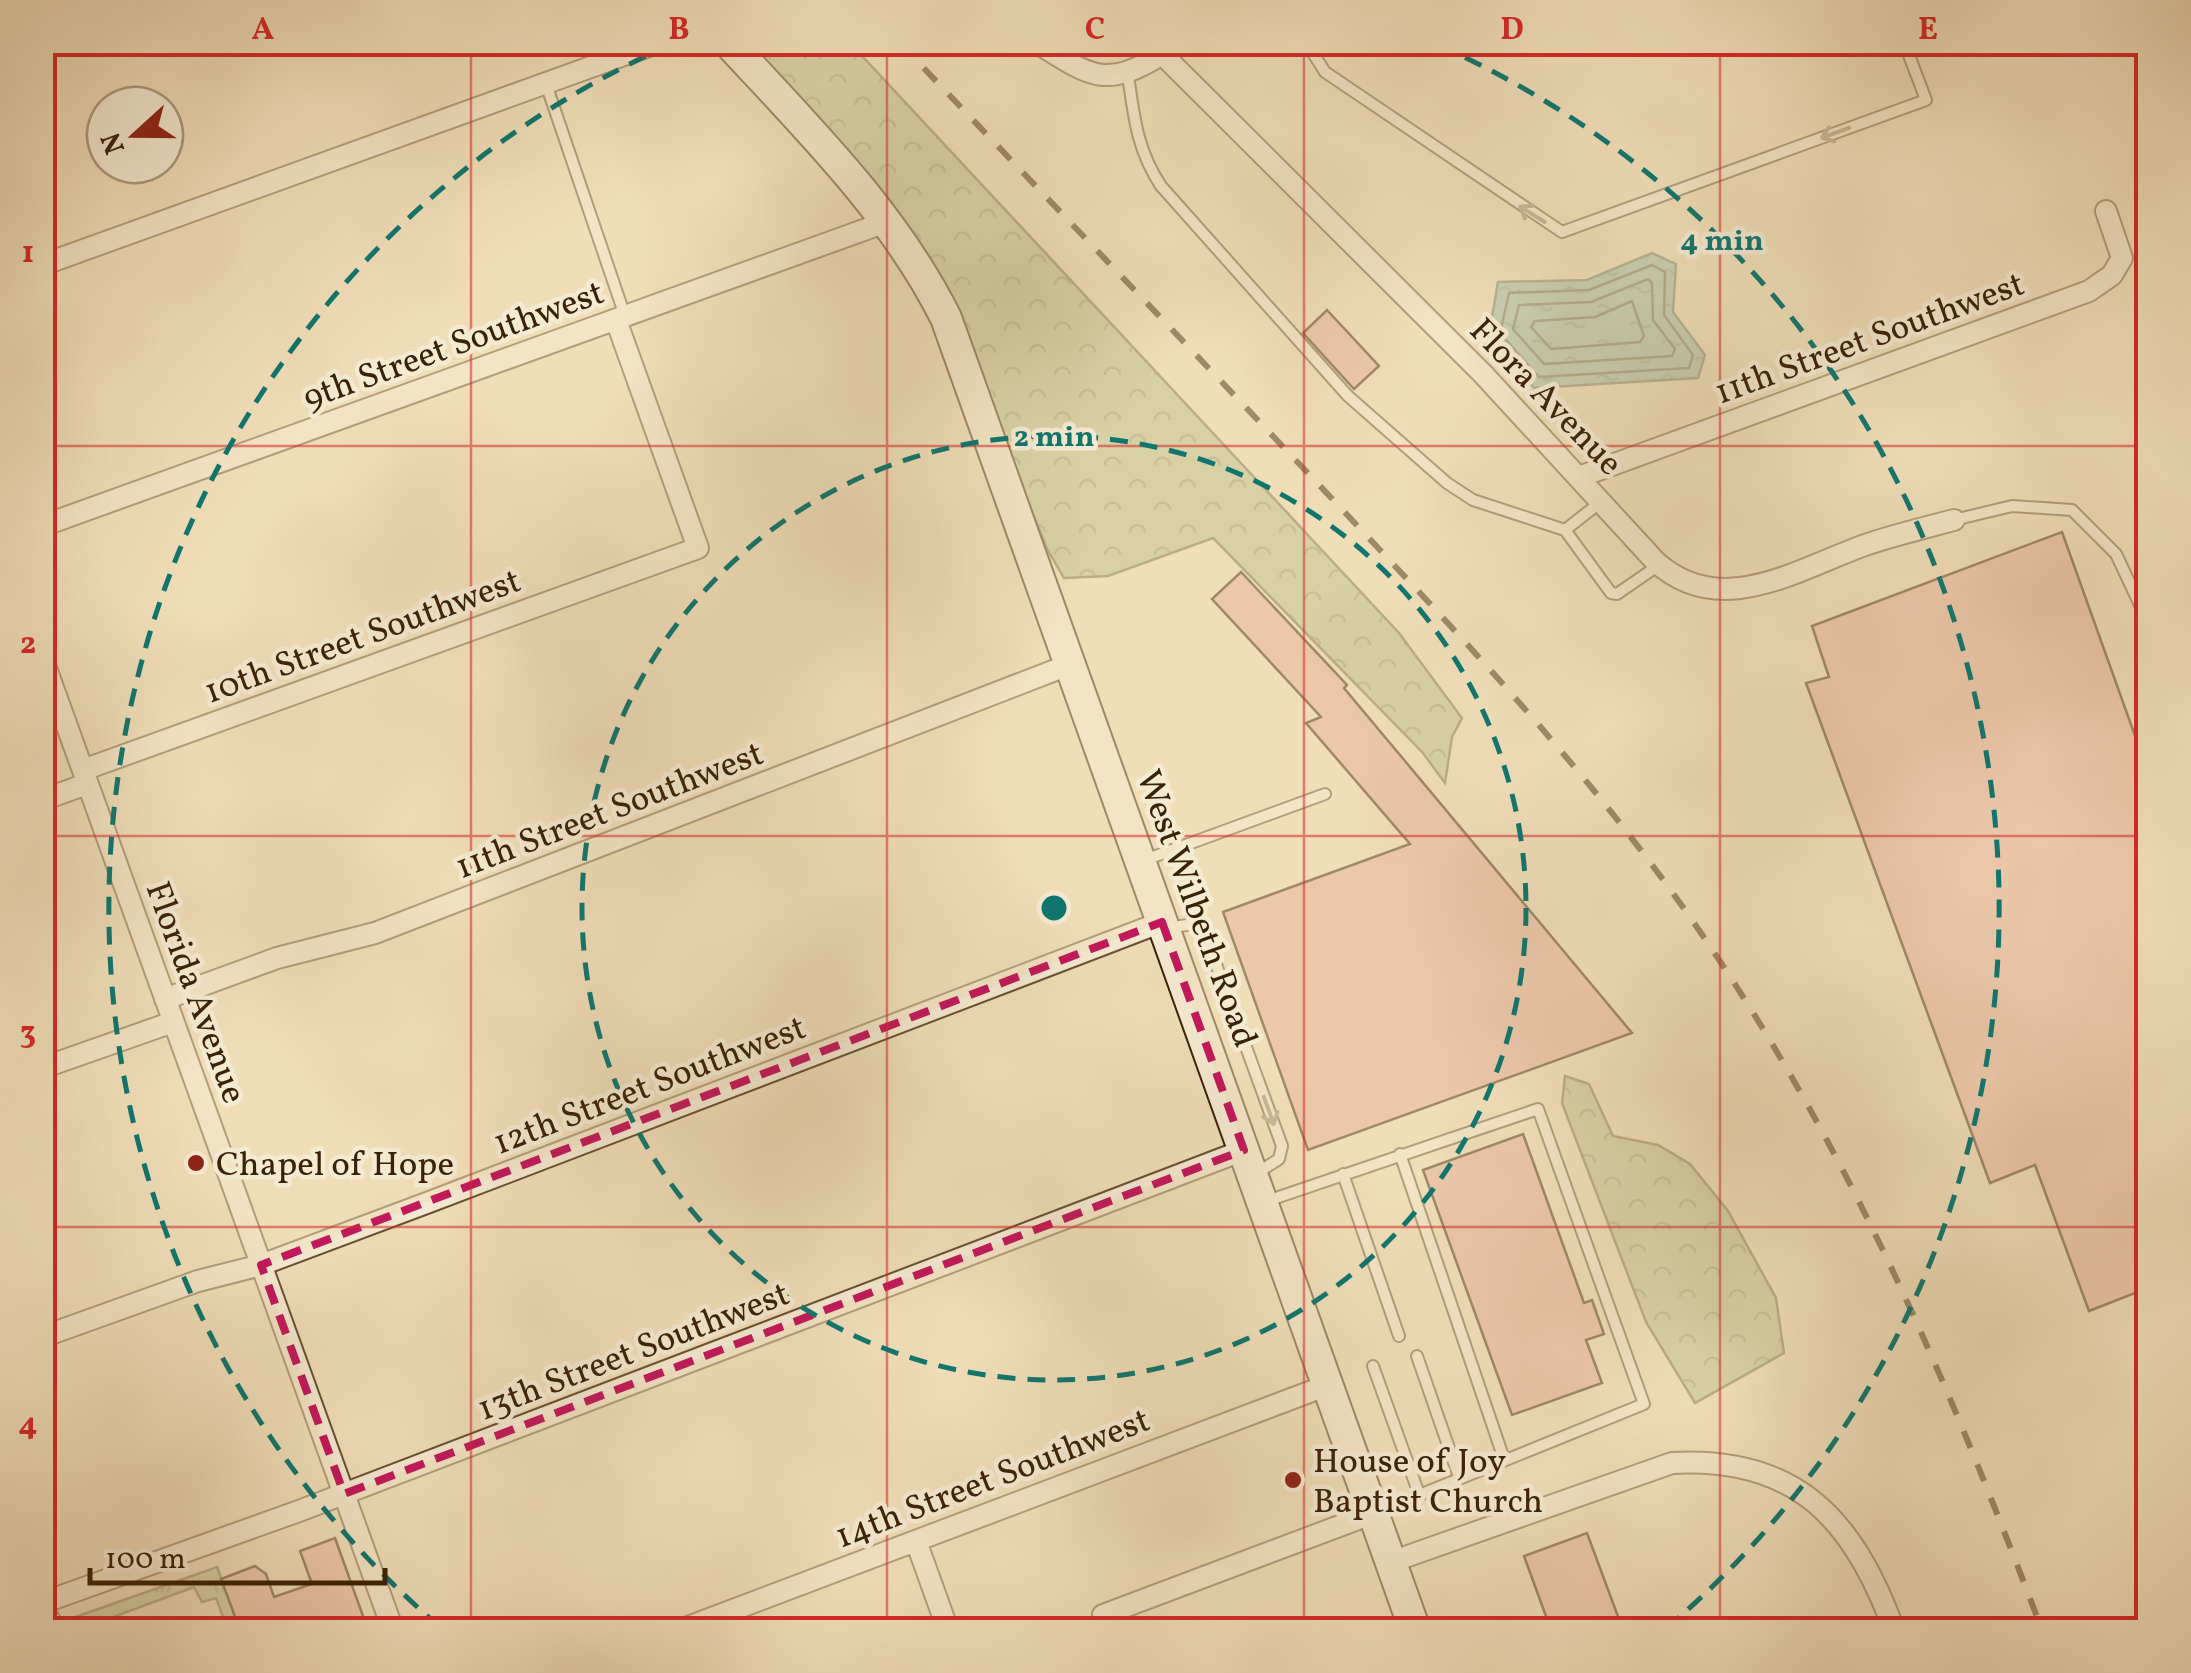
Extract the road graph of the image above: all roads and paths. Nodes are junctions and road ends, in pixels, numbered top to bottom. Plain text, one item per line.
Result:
1 (660, 42) edge
2 (728, 42) edge
3 (1036, 42) edge
4 (1306, 42) edge
5 (1904, 42) edge
6 (1171, 48) edge
7 (1128, 75) junction
8 (546, 84) junction
9 (2106, 212) dead end
10 (886, 222) junction
11 (42, 265) edge
12 (621, 319) junction
13 (1579, 477) junction
14 (1602, 501) junction
15 (1954, 520) joint
16 (42, 526) edge
17 (1565, 530) junction
18 (1659, 565) junction
19 (2148, 622) edge
20 (42, 657) edge
21 (1071, 664) junction
22 (85, 777) junction
23 (1325, 794) dead end
24 (42, 800) edge
25 (1141, 861) junction
26 (1164, 925) junction
27 (166, 999) junction
28 (173, 1022) junction
29 (42, 1068) edge
30 (1400, 1154) junction
31 (1343, 1174) junction
32 (1254, 1176) junction
33 (261, 1264) junction
34 (42, 1336) edge
35 (1399, 1336) dead end
36 (1417, 1356) dead end
37 (1373, 1366) dead end
38 (1328, 1384) junction
39 (1504, 1458) junction
40 (1459, 1477) junction
41 (344, 1494) junction
42 (1419, 1494) junction
43 (1374, 1513) junction
44 (916, 1541) junction
45 (1391, 1562) junction
46 (43, 1602) edge
47 (1103, 1615) dead end
48 (62, 1630) edge
49 (393, 1630) edge
50 (680, 1630) edge
51 (948, 1630) edge
52 (1415, 1630) edge
53 (1894, 1630) edge

1 - 8 street
2 - 10 main road, West Wilbeth Road
3 - 7 street
5 -> 4 lane
6 - 7 street
6 - 13 street, Flora Avenue
7 - 17 lane
8 - 11 street
8 - 12 lane
9 - 13 street, 11th Street Southwest
10 - 12 street, 9th Street Southwest
10 - 21 main road, West Wilbeth Road
12 - 16 street, 9th Street Southwest
12 - 22 street, 10th Street Southwest
13 - 14 street, Flora Avenue
14 - 17 lane
14 - 18 street, Flora Avenue
15 - 18 street, Flora Avenue
15 - 19 lane
17 - 18 lane
20 - 22 street, Florida Avenue
21 - 25 main road, West Wilbeth Road
21 - 27 street, 11th Street Southwest
22 - 24 street, 10th Street Southwest
22 - 27 street, Florida Avenue
23 - 25 lane
25 - 26 main road, West Wilbeth Road
26 - 32 main road, West Wilbeth Road
26 - 33 street, 12th Street Southwest
27 - 28 street, Florida Avenue
28 - 29 street
28 - 33 street, Florida Avenue
30 - 31 lane
30 - 39 lane
30 - 39 lane
31 - 32 lane
31 - 35 lane
32 - 38 main road, West Wilbeth Road
32 - 41 street, 13th Street Southwest
33 - 34 street, 12th Street Southwest
33 - 41 street, Florida Avenue
36 - 40 lane
37 - 42 lane
38 - 43 main road, West Wilbeth Road
38 - 44 street, 14th Street Southwest
39 - 40 lane
40 - 42 lane
41 - 46 street, 13th Street Southwest
41 - 49 street, Florida Avenue
42 - 43 lane
43 - 45 main road, West Wilbeth Road
43 - 47 street
44 - 50 street, 14th Street Southwest
44 - 51 street
45 - 52 main road, West Wilbeth Road
45 - 53 street
46 - 48 lane

